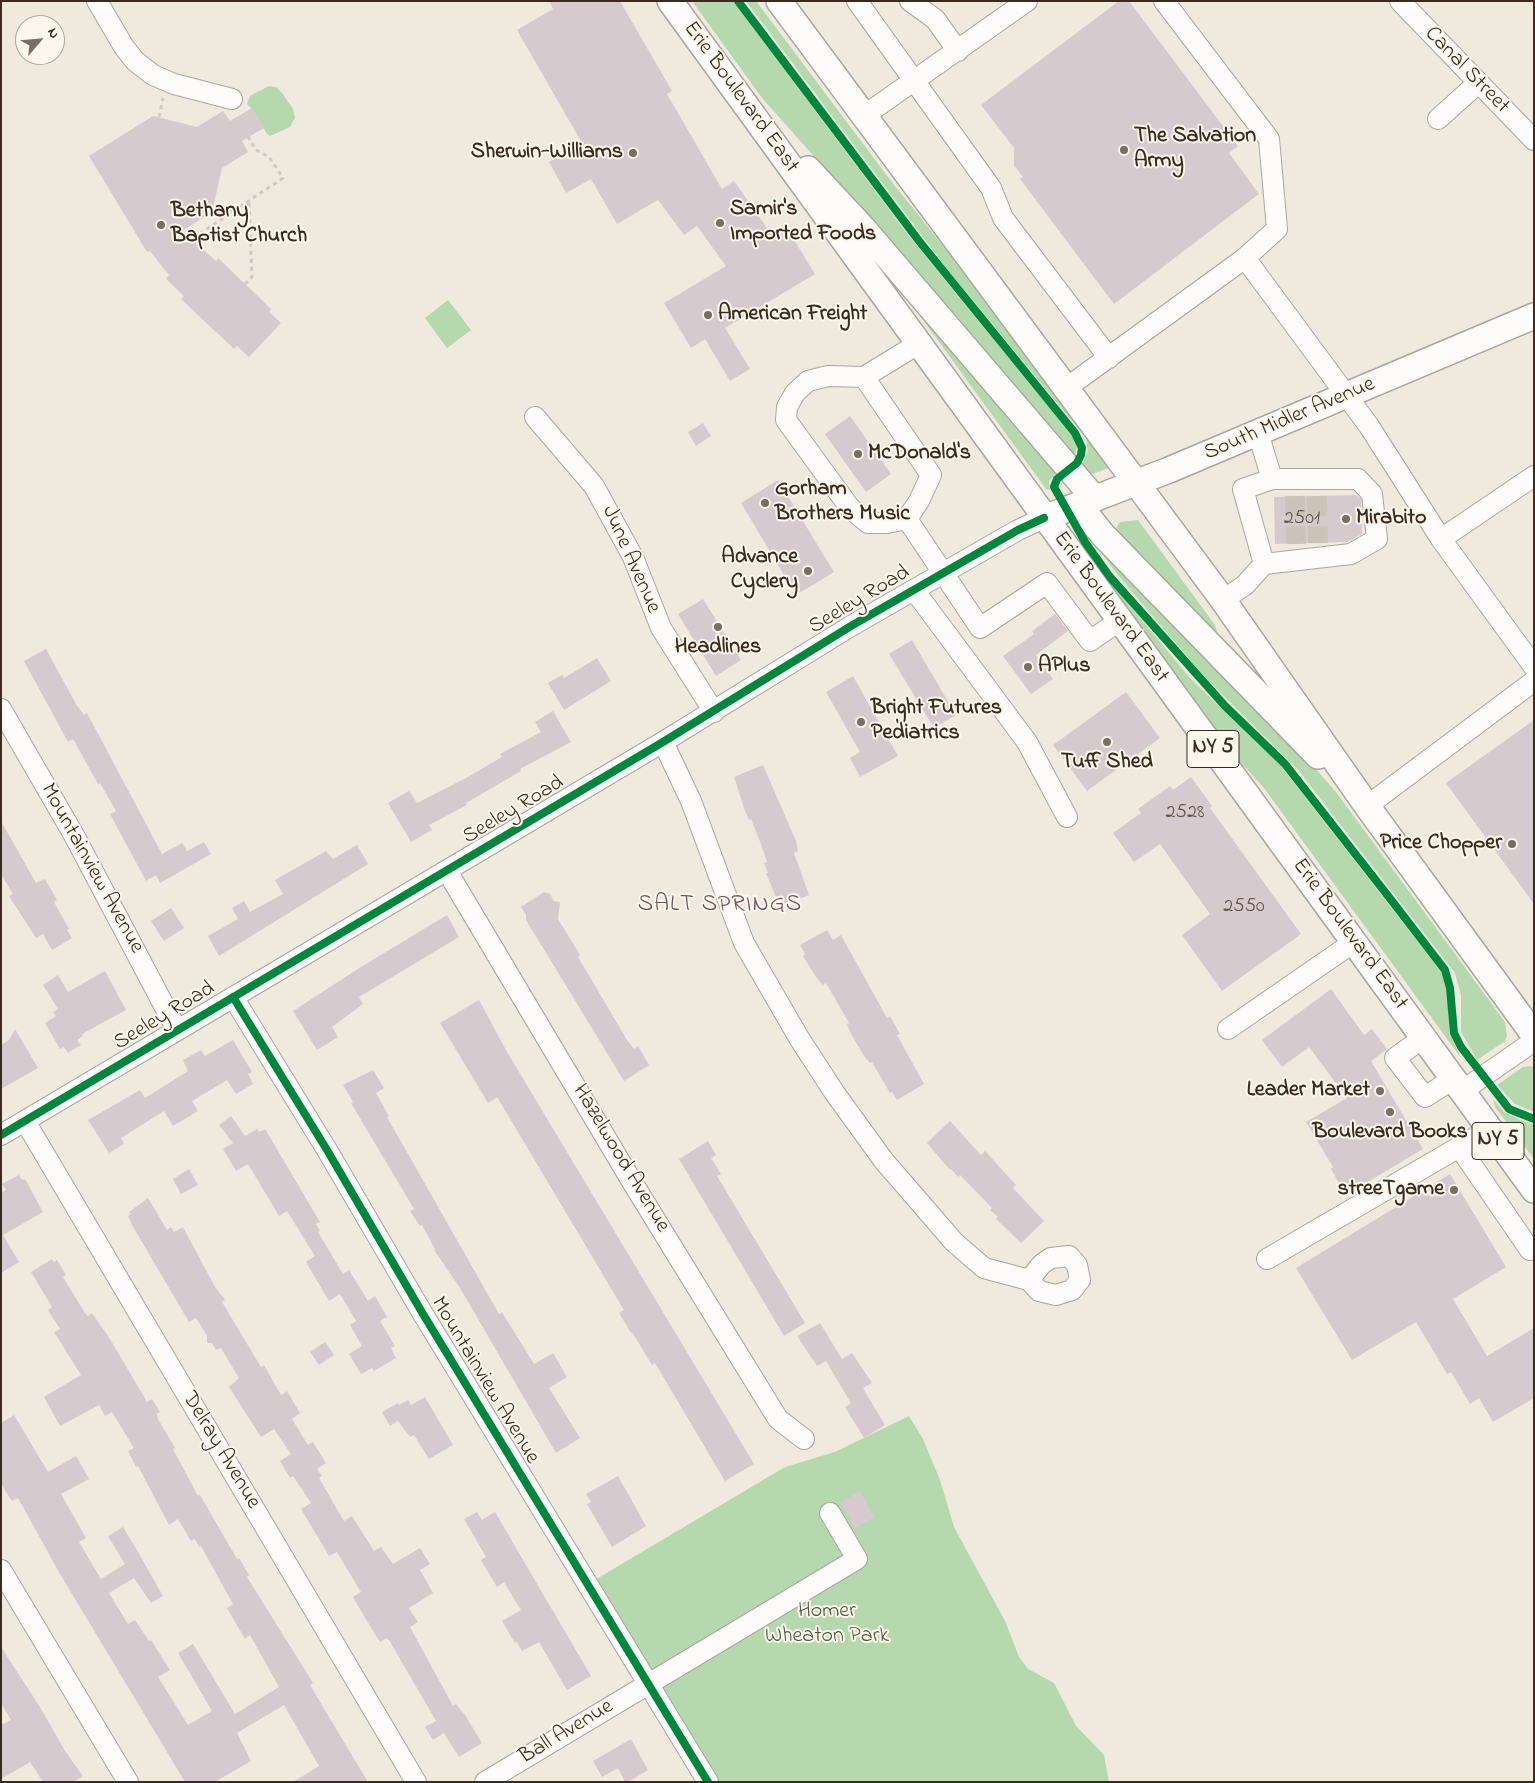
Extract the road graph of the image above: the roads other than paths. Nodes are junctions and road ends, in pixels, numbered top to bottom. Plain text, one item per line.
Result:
1 (97, 1) edge
2 (670, 1) edge
3 (779, 1) edge
4 (856, 1) edge
5 (910, 1) edge
6 (1027, 1) edge
7 (1164, 1) edge
8 (1400, 1) edge
9 (958, 51) junction
10 (915, 81) junction
11 (1478, 83) junction
12 (732, 86) junction
13 (232, 99) dead end
14 (865, 115) junction
15 (1438, 120) dead end
16 (1534, 140) edge
17 (1246, 258) junction
18 (1534, 316) edge
19 (918, 344) junction
20 (1109, 358) junction
21 (864, 377) junction
22 (1066, 389) junction
23 (1346, 396) junction
24 (535, 417) dead end
25 (1258, 433) junction
26 (1534, 476) edge
27 (1272, 480) junction
28 (1135, 484) junction
29 (1087, 502) junction
30 (1044, 518) junction
31 (907, 519) junction
32 (1441, 539) junction
33 (1264, 564) junction
34 (943, 572) junction
35 (914, 590) junction
36 (1223, 600) junction
37 (1119, 621) junction
38 (1534, 668) edge
39 (1534, 681) edge
40 (1, 709) edge
41 (714, 712) junction
42 (663, 742) junction
43 (1367, 806) junction
44 (1066, 817) dead end
45 (447, 871) junction
46 (1354, 942) junction
47 (233, 997) junction
48 (1228, 1029) dead end
49 (177, 1030) junction
50 (1534, 1035) edge
51 (1423, 1038) junction
52 (1534, 1041) edge
53 (1458, 1085) junction
54 (25, 1121) junction
55 (1490, 1129) junction
56 (1, 1135) edge
57 (1460, 1148) junction
58 (1534, 1190) edge
59 (1534, 1248) edge
60 (1267, 1259) dead end
61 (1029, 1280) dead end
62 (804, 1438) dead end
63 (830, 1513) dead end
64 (1, 1570) edge
65 (649, 1684) junction
66 (128, 1782) edge
67 (416, 1782) edge
68 (485, 1782) edge
69 (708, 1782) edge

1 - 13 street
2 - 12 main road, Erie Boulevard East / NY 5
3 - 14 main road
4 - 10 street
5 - 9 street
6 - 9 street
7 - 17 street
8 - 11 street, Canal Street
9 - 10 street
10 - 14 street
10 - 20 street
11 - 15 street
11 - 16 street, Canal Street
12 - 19 main road, Erie Boulevard East / NY 5
12 - 29 main road
14 - 22 main road
17 - 20 street
17 - 23 street
18 - 23 main road, South Midler Avenue
19 - 21 street
19 - 30 main road, Erie Boulevard East / NY 5
20 - 22 street
21 - 31 street
21 - 31 street
22 - 28 main road
23 - 25 main road, South Midler Avenue
23 - 32 street
24 - 41 street, June Avenue
25 - 27 street
25 - 28 main road, South Midler Avenue
26 - 32 street
27 - 33 street
27 - 33 street
28 - 29 main road, South Midler Avenue
28 - 36 main road
29 - 30 main road, South Midler Avenue
29 - 43 main road
30 - 34 street, Seeley Road
30 - 37 main road, Erie Boulevard East / NY 5
31 - 34 street
32 - 38 street
33 - 36 street
34 - 35 street, Seeley Road
34 - 37 street
35 - 41 street, Seeley Road
35 - 44 street
36 - 43 main road
37 - 46 main road, Erie Boulevard East / NY 5
39 - 43 street
40 - 49 street, Mountainview Avenue
41 - 42 street, Seeley Road
42 - 45 street, Seeley Road
42 - 61 street
43 - 50 main road
45 - 47 street, Seeley Road
45 - 62 street, Hazelwood Avenue
46 - 48 street
46 - 51 main road, Erie Boulevard East / NY 5
47 - 49 street, Seeley Road
47 - 65 street, Mountainview Avenue
49 - 54 street, Seeley Road
51 - 53 main road, Erie Boulevard East / NY 5
51 - 53 street
52 - 53 street
53 - 55 main road, Erie Boulevard East / NY 5
54 - 56 street, Seeley Road
54 - 67 street, Delray Avenue
55 - 57 street
55 - 58 main road, Erie Boulevard East / NY 5
57 - 59 street
57 - 60 street
63 - 65 street, Ball Avenue
64 - 66 street
65 - 68 street, Ball Avenue
65 - 69 street, Mountainview Avenue

